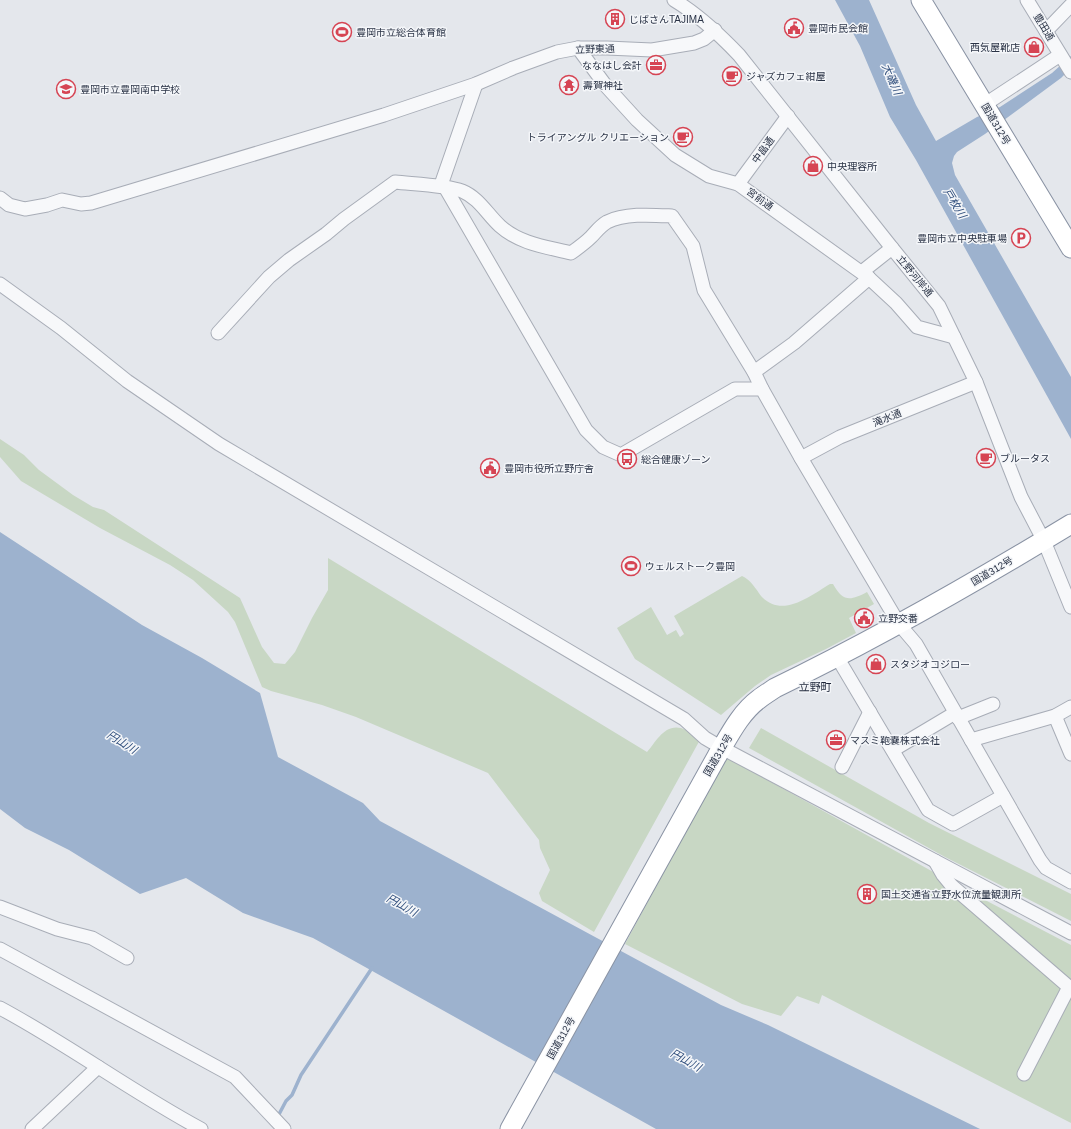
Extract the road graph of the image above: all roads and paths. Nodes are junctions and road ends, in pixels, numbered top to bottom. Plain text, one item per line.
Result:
1 (674, 0) edge
2 (921, 0) edge
3 (1027, 0) edge
4 (1071, 5) edge
5 (715, 30) junction
6 (1046, 31) junction
7 (578, 48) junction
8 (1061, 57) junction
9 (1071, 72) edge
10 (476, 84) junction
11 (984, 105) junction
12 (788, 116) junction
13 (738, 184) junction
14 (445, 188) junction
15 (0, 198) edge
16 (892, 248) junction
17 (1071, 248) edge
18 (869, 278) junction
19 (0, 284) edge
20 (218, 333) dead end
21 (954, 337) junction
22 (754, 372) junction
23 (976, 382) junction
24 (762, 389) junction
25 (801, 458) junction
26 (1071, 524) edge
27 (1044, 541) junction
28 (1071, 607) edge
29 (899, 624) junction
30 (837, 657) junction
31 (993, 704) dead end
32 (1071, 707) edge
33 (870, 712) junction
34 (957, 715) junction
35 (1055, 716) junction
36 (971, 740) junction
37 (893, 750) junction
38 (719, 752) junction
39 (1071, 754) edge
40 (842, 767) dead end
41 (1003, 796) junction
42 (935, 861) junction
43 (1071, 882) edge
44 (0, 908) edge
45 (1071, 933) edge
46 (0, 949) edge
47 (127, 958) dead end
48 (0, 1008) edge
49 (98, 1067) junction
50 (1024, 1074) dead end
51 (32, 1129) edge
52 (201, 1129) edge
53 (284, 1129) edge
54 (510, 1129) edge

1 - 5 street, 立野河岸通
2 - 11 highway, 国道312号
3 - 6 street, 豊田通
4 - 6 street
5 - 7 street, 立野東通
5 - 12 street, 立野河岸通
6 - 8 street, 豊田通
7 - 10 street, 立野東通
7 - 13 street, 宮前通
8 - 9 street, 豊田通
8 - 11 street
10 - 14 street
10 - 15 street, 立野東通
11 - 17 highway, 国道312号
12 - 13 street, 中畠通
12 - 16 street, 立野河岸通
13 - 18 street, 宮前通
14 - 20 street
14 - 22 street
14 - 24 street
16 - 18 street
16 - 21 street, 立野河岸通
18 - 21 street, 宮前通
18 - 22 street
19 - 38 street
21 - 23 street, 立野河岸通
22 - 24 street
23 - 25 street, 滝水通
23 - 27 street, 立野河岸通
24 - 25 street
25 - 29 street
26 - 27 highway, 国道312号
27 - 28 street, 立野河岸通
27 - 29 highway, 国道312号
29 - 30 highway, 国道312号
29 - 34 street
30 - 33 street
30 - 38 highway, 国道312号
31 - 34 street
32 - 35 street
33 - 37 street
33 - 40 street
34 - 36 street
34 - 37 street
35 - 36 street
35 - 39 street
36 - 41 street
37 - 41 street
38 - 42 street
38 - 54 highway, 国道312号
41 - 43 street
42 - 45 street
42 - 50 street
44 - 47 street
46 - 53 street
48 - 49 street
49 - 51 street
49 - 52 street

